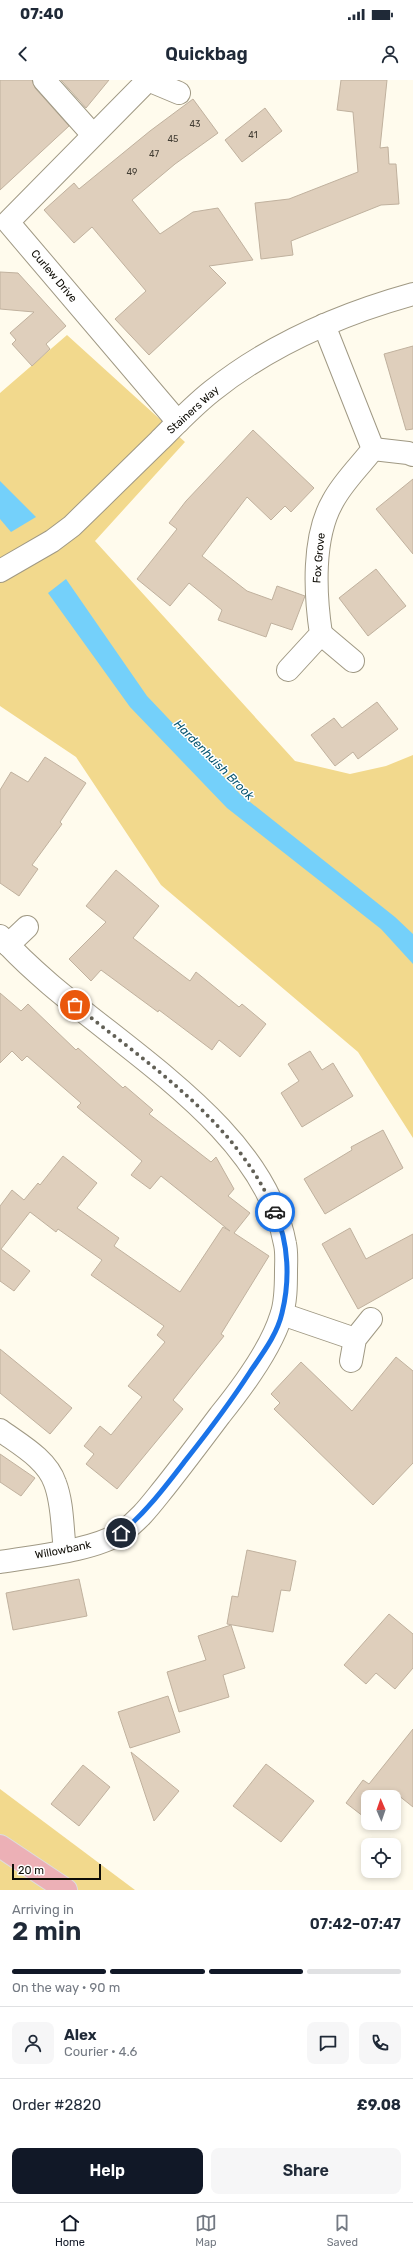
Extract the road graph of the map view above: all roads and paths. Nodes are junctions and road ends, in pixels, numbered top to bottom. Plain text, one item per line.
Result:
1 (44, 80) edge
2 (148, 80) edge
3 (179, 93) dead end
4 (93, 135) junction
5 (4, 224) edge
6 (413, 294) edge
7 (324, 325) junction
8 (178, 422) junction
9 (373, 449) junction
10 (413, 455) edge
11 (0, 571) edge
12 (321, 634) junction
13 (354, 661) dead end
14 (288, 670) dead end
15 (27, 927) dead end
16 (4, 940) edge
17 (282, 1314) junction
18 (371, 1320) dead end
19 (355, 1339) junction
20 (351, 1361) dead end
21 (0, 1430) edge
22 (64, 1550) junction
23 (0, 1562) edge
24 (0, 1846) edge
25 (66, 1890) edge

1 - 4 street
2 - 3 street
2 - 4 street, Curlew Drive
4 - 5 street, Curlew Drive
5 - 8 street, Curlew Drive
6 - 7 street, Stainers Way
7 - 8 street, Stainers Way
7 - 9 street
8 - 11 street, Stainers Way
9 - 10 street
9 - 12 street, Fox Grove
12 - 13 street
12 - 14 street
15 - 16 street
16 - 17 street, Willowbank
17 - 19 street
17 - 22 street, Willowbank
18 - 19 street
19 - 20 street
21 - 22 street
22 - 23 street, Willowbank
24 - 25 main road

